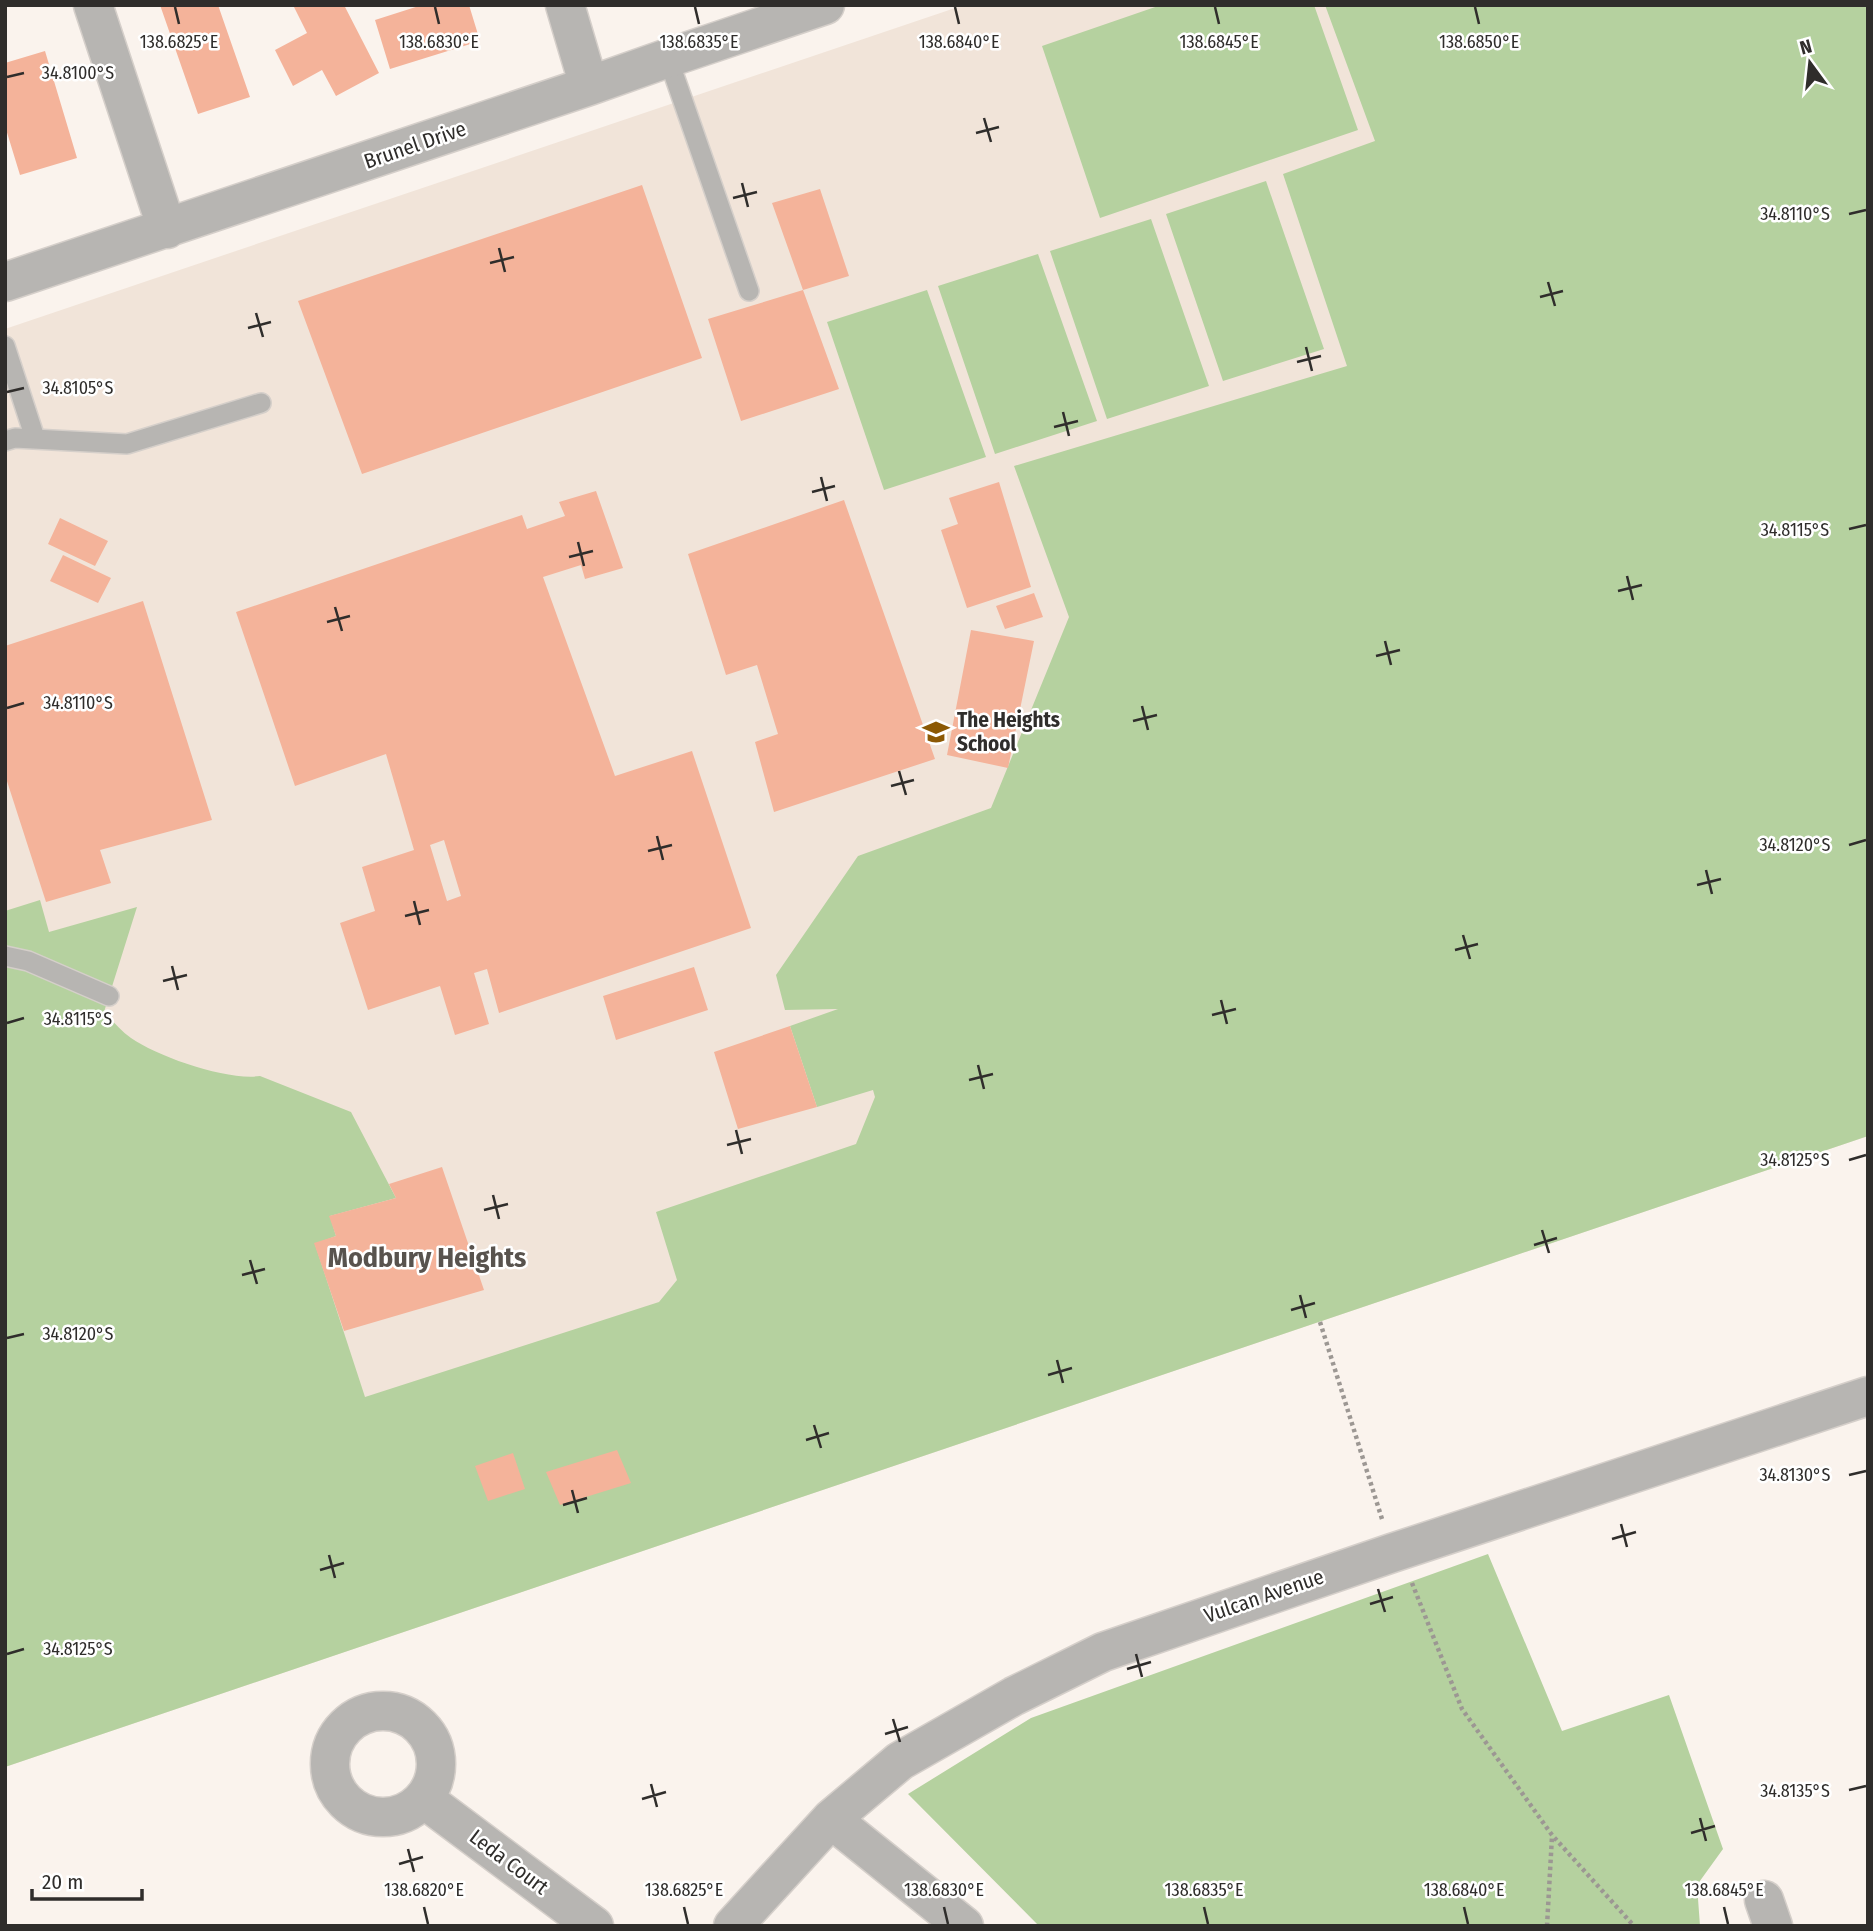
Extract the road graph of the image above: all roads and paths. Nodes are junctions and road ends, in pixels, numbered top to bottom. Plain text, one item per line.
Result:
1 (93, 5) edge
2 (565, 5) edge
3 (825, 5) edge
4 (668, 58) junction
5 (589, 86) junction
6 (167, 229) junction
7 (5, 282) edge
8 (749, 291) dead end
9 (5, 345) edge
10 (261, 402) dead end
11 (35, 439) junction
12 (5, 441) edge
13 (5, 956) edge
14 (109, 996) dead end
15 (1320, 1322) dead end
16 (1868, 1396) edge
17 (1396, 1553) junction
18 (424, 1798) dead end
19 (831, 1819) junction
20 (1552, 1835) junction
21 (594, 1926) edge
22 (733, 1926) edge
23 (964, 1926) edge
24 (1548, 1926) edge
25 (1634, 1926) edge

1 - 6 street
2 - 5 street
3 - 4 street, Brunel Drive
4 - 5 street, Brunel Drive
4 - 8 lane
5 - 6 street, Brunel Drive
6 - 7 street, Brunel Drive
9 - 11 lane
10 - 11 lane
11 - 12 lane
13 - 14 lane
15 - 17 path
16 - 17 street, Vulcan Avenue
17 - 19 street, Vulcan Avenue
17 - 20 path
18 - 21 street, Leda Court
19 - 22 street, Vulcan Avenue
19 - 23 street
20 - 24 path
20 - 25 path

